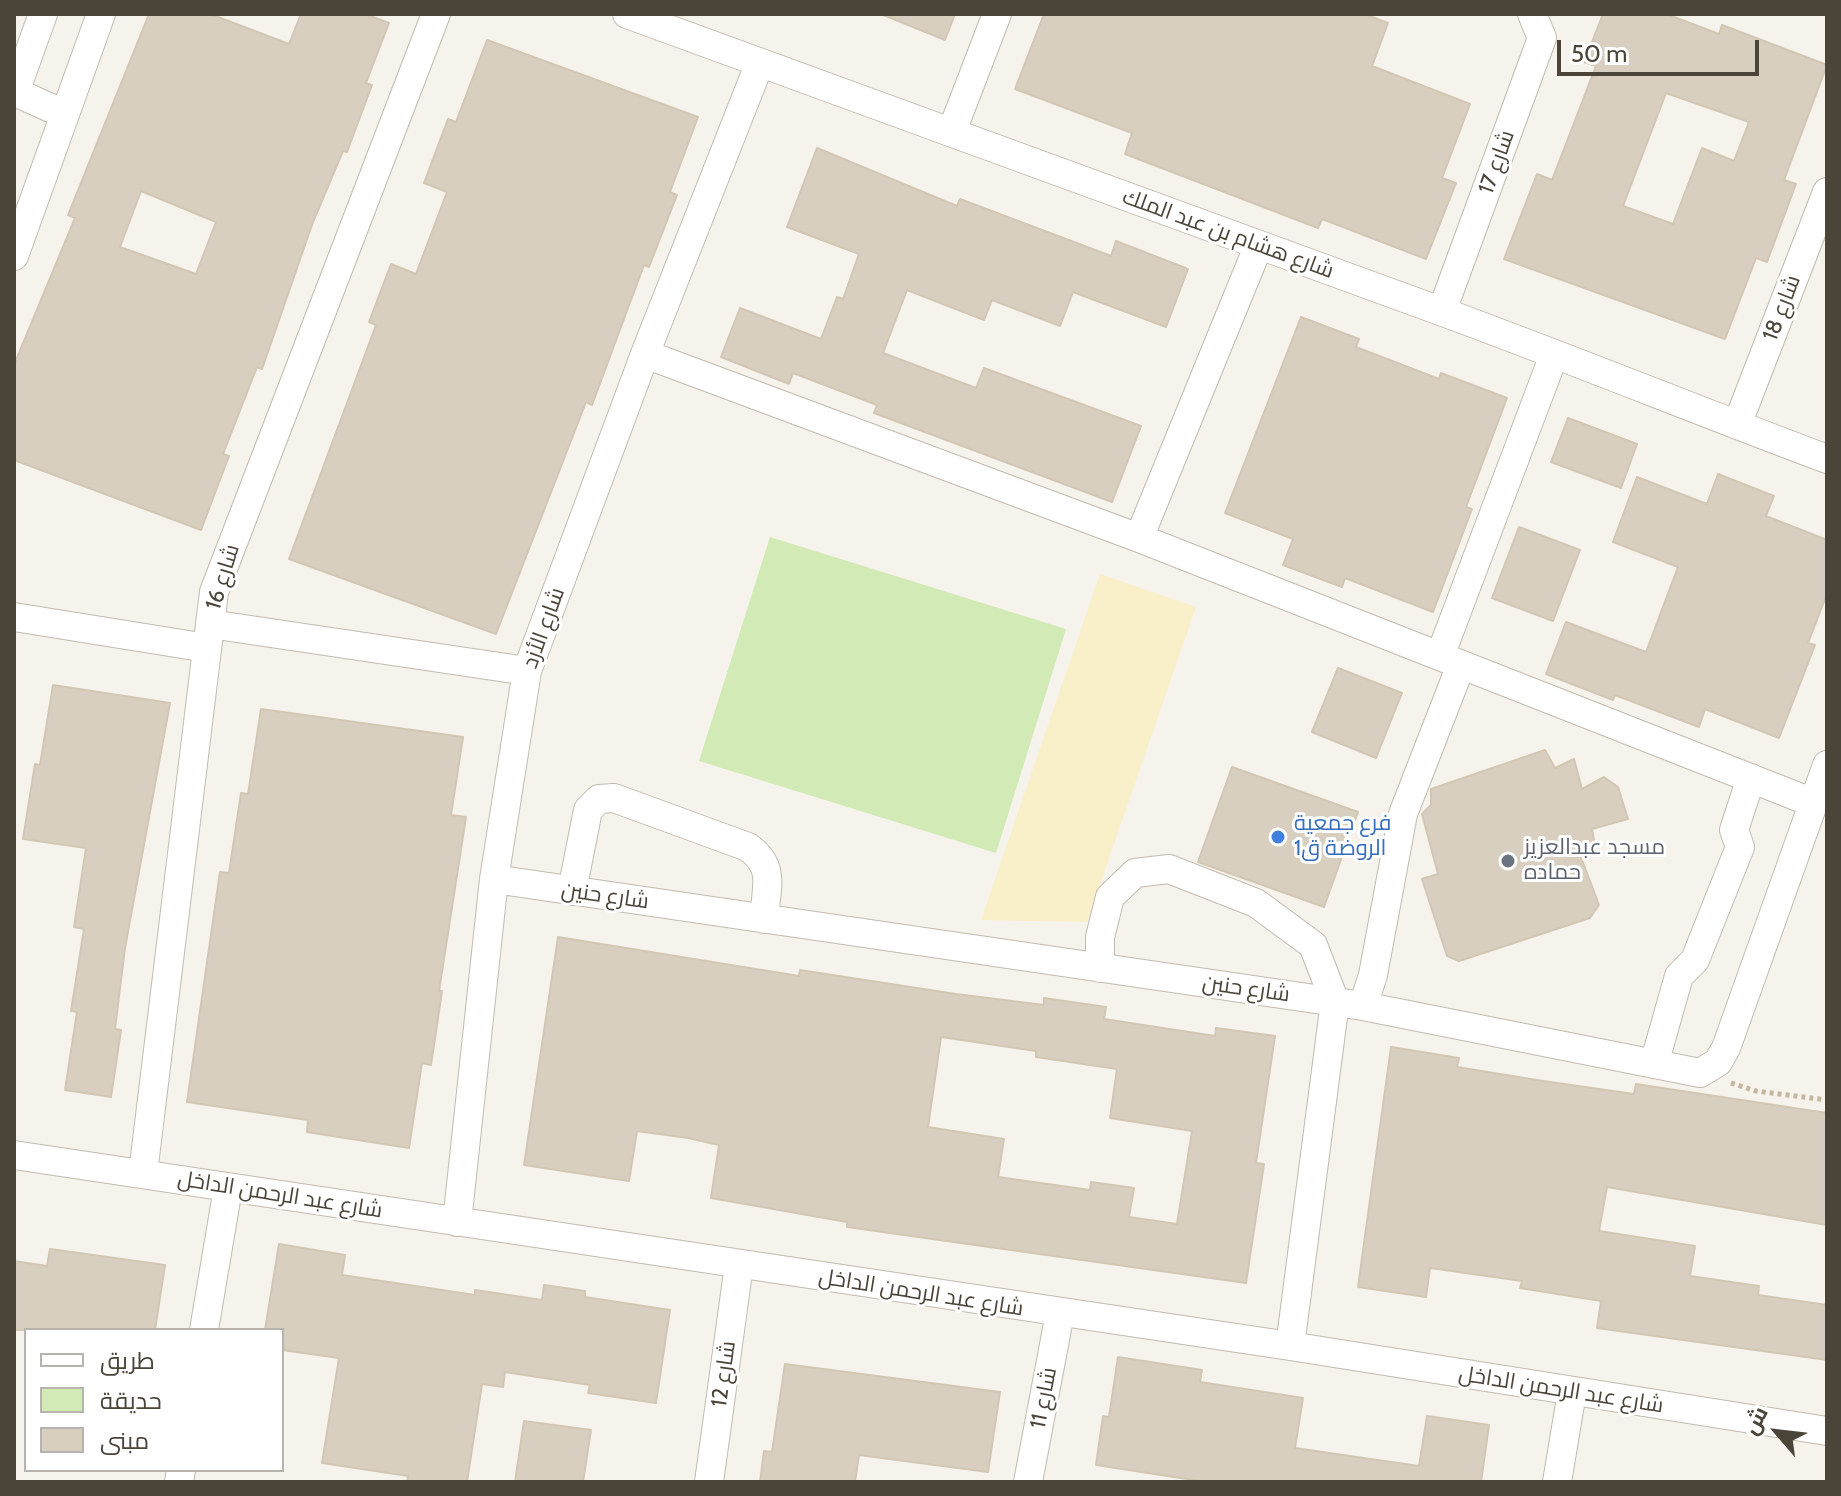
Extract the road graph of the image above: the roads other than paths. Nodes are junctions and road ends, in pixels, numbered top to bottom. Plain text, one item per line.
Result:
1 (43, 14) edge
2 (101, 14) edge
3 (436, 14) edge
4 (997, 14) edge
5 (1532, 14) edge
6 (642, 17) edge
7 (759, 65) junction
8 (15, 93) edge
9 (64, 114) junction
10 (952, 131) junction
11 (1827, 192) edge
12 (1258, 247) junction
13 (14, 256) edge
14 (1442, 311) junction
15 (645, 354) junction
16 (1554, 355) junction
17 (1737, 425) junction
18 (1827, 459) edge
19 (1139, 538) junction
20 (14, 617) edge
21 (208, 636) junction
22 (1450, 660) junction
23 (527, 671) junction
24 (1827, 765) edge
25 (1751, 778) junction
26 (1811, 802) junction
27 (494, 879) junction
28 (572, 891) junction
29 (764, 919) junction
30 (1100, 968) junction
31 (1349, 1004) junction
32 (1654, 1064) junction
33 (14, 1155) edge
34 (143, 1173) junction
35 (228, 1188) junction
36 (457, 1222) junction
37 (739, 1265) junction
38 (1060, 1313) junction
39 (204, 1328) edge
40 (1290, 1346) junction
41 (1572, 1392) junction
42 (1827, 1431) edge
43 (709, 1482) edge
44 (1028, 1482) edge
45 (1557, 1482) edge

1 - 8 street
2 - 9 street
3 - 21 street, شارع 16
4 - 10 street
5 - 14 street, شارع 17
6 - 7 street, شارع هشام بن عبد الملك
7 - 10 street, شارع هشام بن عبد الملك
7 - 15 street, شارع الأزد
8 - 9 street
9 - 13 street
10 - 12 street, شارع هشام بن عبد الملك
11 - 17 street, شارع 18
12 - 14 street, شارع هشام بن عبد الملك
12 - 19 street
14 - 16 street, شارع هشام بن عبد الملك
15 - 19 street
15 - 23 street, شارع الأزد
16 - 17 street, شارع هشام بن عبد الملك
16 - 22 street
17 - 18 street, شارع هشام بن عبد الملك
19 - 22 street
20 - 21 street
21 - 23 street
21 - 34 street, شارع 16
22 - 25 street
22 - 31 street
23 - 27 street, شارع الأزد
24 - 26 street
25 - 26 street
25 - 32 street
26 - 32 street, شارع حنين
27 - 28 street, شارع حنين
27 - 36 street, شارع الأزد
28 - 29 street, شارع حنين
28 - 29 street
29 - 30 street, شارع حنين
30 - 31 street, شارع حنين
30 - 31 street
31 - 32 street, شارع حنين
31 - 40 street
33 - 34 street, شارع عبد الرحمن الداخل
34 - 35 street, شارع عبد الرحمن الداخل
35 - 36 street, شارع عبد الرحمن الداخل
35 - 39 street
36 - 37 street, شارع عبد الرحمن الداخل
37 - 38 street, شارع عبد الرحمن الداخل
37 - 43 street, شارع 12
38 - 40 street, شارع عبد الرحمن الداخل
38 - 44 street, شارع 11
40 - 41 street, شارع عبد الرحمن الداخل
41 - 42 street, شارع عبد الرحمن الداخل
41 - 45 street

